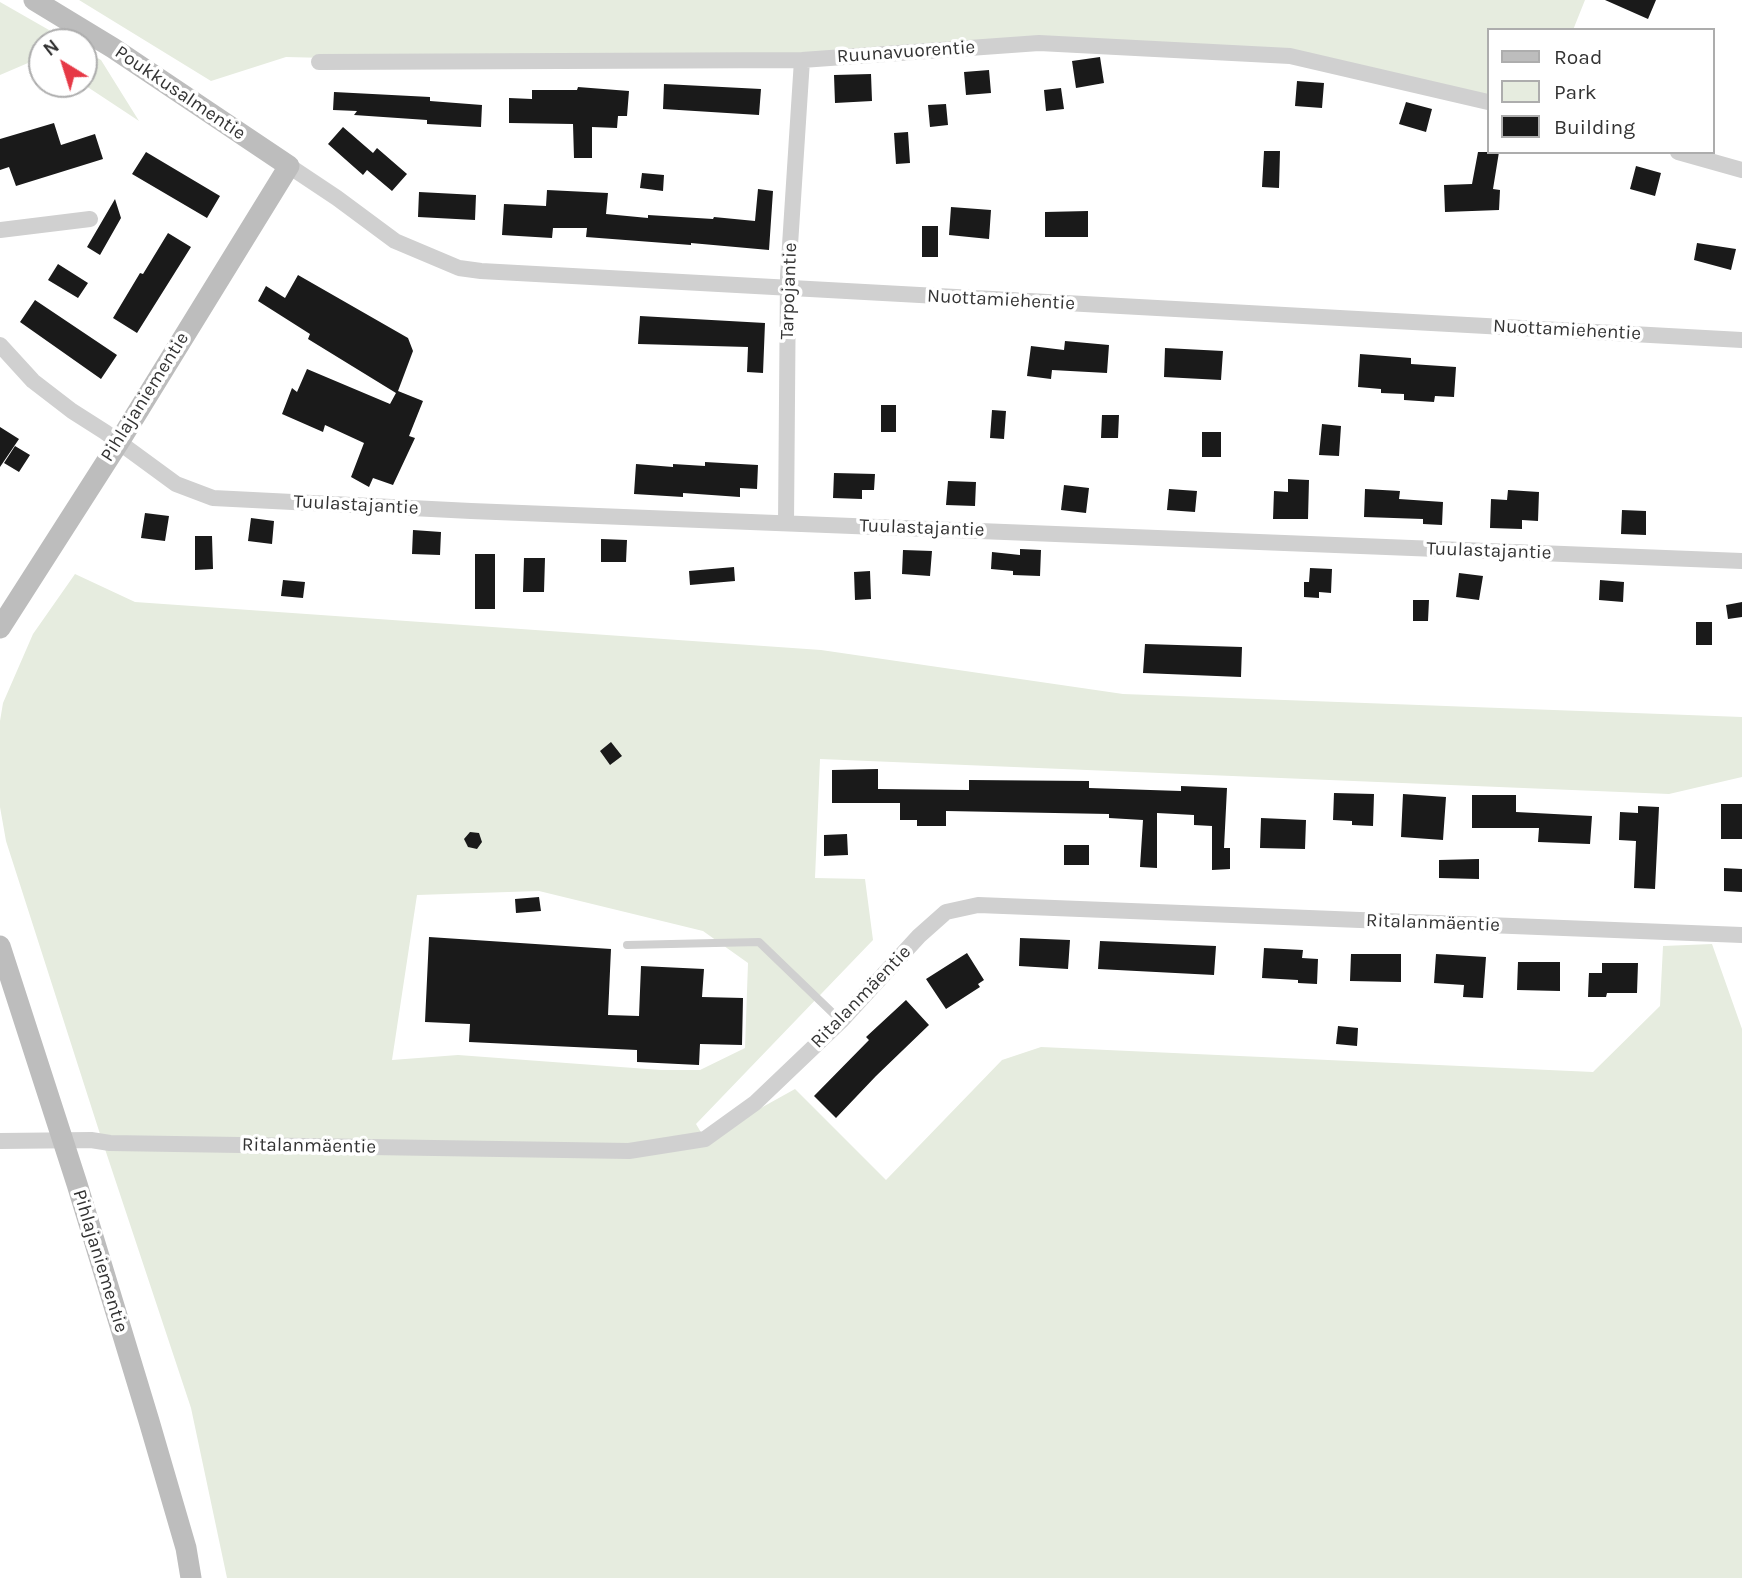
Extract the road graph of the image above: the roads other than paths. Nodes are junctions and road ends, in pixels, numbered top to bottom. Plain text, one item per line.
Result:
1 (34, 0) edge
2 (802, 60) junction
3 (319, 62) dead end
4 (1486, 102) edge
5 (1685, 154) edge
6 (289, 166) junction
7 (1742, 170) edge
8 (90, 219) dead end
9 (0, 230) edge
10 (788, 289) junction
11 (1742, 340) edge
12 (0, 345) edge
13 (119, 442) junction
14 (786, 523) junction
15 (1742, 561) edge
16 (0, 628) edge
17 (1742, 935) edge
18 (627, 945) dead end
19 (0, 946) edge
20 (841, 1021) junction
21 (63, 1140) junction
22 (0, 1141) edge
23 (191, 1578) edge

1 - 6 street, Poukkusalmentie
2 - 3 street, Ruunavuorentie
2 - 4 street, Ruunavuorentie
2 - 10 street, Tarpojantie
5 - 7 street
6 - 10 street, Nuottamiehentie
6 - 13 street, Pihlajaniementie
8 - 9 street
10 - 11 street, Nuottamiehentie
10 - 14 street, Tarpojantie
12 - 13 street, Tuulastajantie
13 - 14 street, Tuulastajantie
13 - 16 street, Pihlajaniementie
14 - 15 street, Tuulastajantie
17 - 20 street, Ritalanmäentie
18 - 20 lane
19 - 21 street, Pihlajaniementie
20 - 21 street, Ritalanmäentie
21 - 22 street, Ritalanmäentie
21 - 23 street, Pihlajaniementie

